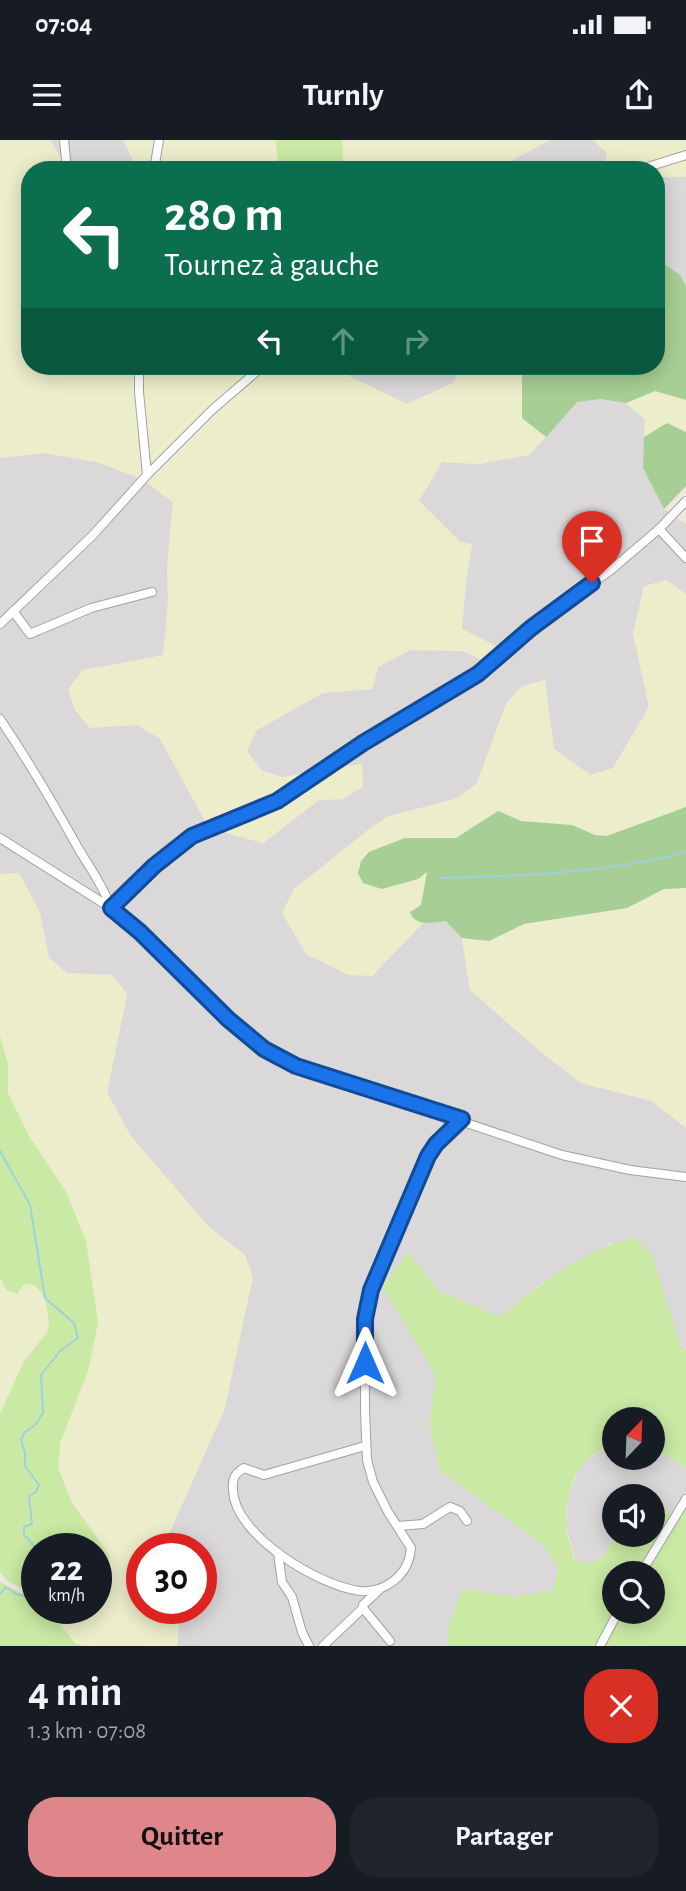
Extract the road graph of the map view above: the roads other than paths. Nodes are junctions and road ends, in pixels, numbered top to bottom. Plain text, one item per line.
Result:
1 (64, 140) edge
2 (159, 140) edge
3 (686, 155) edge
4 (66, 161) edge
5 (156, 161) edge
6 (665, 162) edge
7 (139, 375) edge
8 (253, 375) edge
9 (147, 475) junction
10 (686, 501) edge
11 (659, 529) junction
12 (686, 558) edge
13 (152, 592) dead end
14 (13, 611) junction
15 (0, 624) edge
16 (0, 719) edge
17 (0, 838) edge
18 (111, 908) junction
19 (462, 1119) junction
20 (686, 1177) edge
21 (365, 1446) junction
22 (686, 1499) edge
23 (467, 1521) dead end
24 (398, 1526) junction
25 (278, 1553) junction
26 (648, 1561) edge
27 (382, 1588) junction
28 (363, 1608) junction
29 (612, 1624) edge
30 (390, 1642) dead end
31 (309, 1646) edge
32 (323, 1646) edge
33 (600, 1646) edge

1 - 4 street
2 - 5 street
3 - 6 street
7 - 9 street
8 - 9 street
9 - 14 street
10 - 11 street
11 - 12 street
11 - 18 street
13 - 14 street
14 - 15 street
16 - 18 street
17 - 18 street
18 - 19 street
19 - 20 street
19 - 21 street
21 - 24 street
21 - 25 street
22 - 26 street
23 - 24 street
24 - 27 street
25 - 27 street
25 - 31 street
27 - 28 street
28 - 30 street
28 - 32 street
29 - 33 street

